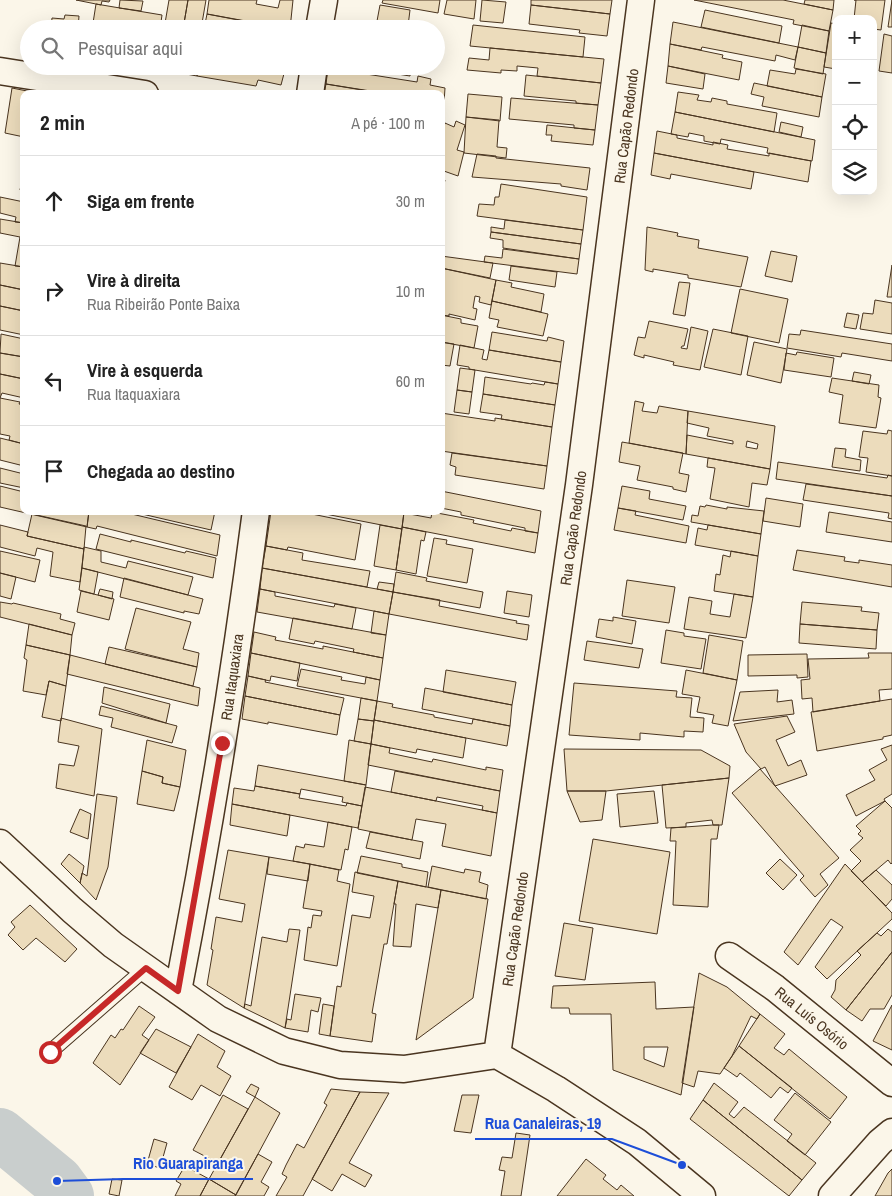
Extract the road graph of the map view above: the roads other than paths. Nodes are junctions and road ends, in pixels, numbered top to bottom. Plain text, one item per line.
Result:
1 (324, 0) edge
2 (641, 0) edge
3 (321, 20) edge
4 (0, 71) edge
5 (20, 74) edge
6 (25, 75) edge
7 (313, 75) edge
8 (120, 90) edge
9 (311, 90) edge
10 (255, 515) edge
11 (0, 843) edge
12 (730, 956) dead end
13 (146, 968) junction
14 (178, 991) junction
15 (50, 1052) dead end
16 (497, 1055) junction
17 (892, 1083) edge
18 (892, 1132) edge
19 (702, 1196) edge
20 (832, 1196) edge

1 - 3 street
2 - 16 street, Rua Capão Redondo
4 - 5 street
6 - 8 street
7 - 9 street
10 - 14 street, Rua Itaquaxiara
11 - 13 street
12 - 17 street, Rua Luís Osório
13 - 14 street
13 - 15 lane
14 - 16 street
16 - 19 street
18 - 20 street

